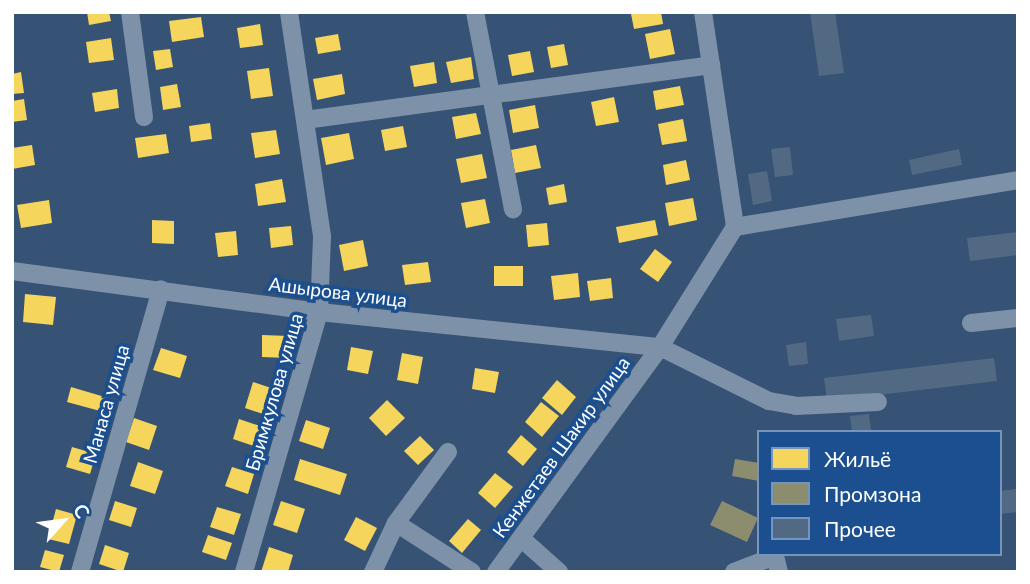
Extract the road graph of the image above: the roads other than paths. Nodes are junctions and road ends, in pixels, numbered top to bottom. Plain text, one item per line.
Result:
1 (130, 12) edge
2 (289, 12) edge
3 (475, 12) edge
4 (703, 12) edge
5 (711, 65) junction
6 (494, 94) junction
7 (144, 117) dead end
8 (305, 120) junction
9 (1018, 180) edge
10 (513, 209) dead end
11 (736, 227) junction
12 (12, 271) edge
13 (161, 289) junction
14 (319, 312) junction
15 (1018, 318) edge
16 (971, 323) dead end
17 (660, 346) junction
18 (878, 402) dead end
19 (448, 452) dead end
20 (396, 523) junction
21 (522, 539) junction
22 (80, 572) edge
23 (244, 572) edge
24 (373, 572) edge
25 (472, 572) edge
26 (496, 572) edge
27 (559, 572) edge
28 (734, 572) edge
29 (779, 572) edge

1 - 7 street
2 - 8 street, Бримкулова улица
3 - 6 street
4 - 5 street
5 - 6 street
5 - 11 street
6 - 8 street
6 - 10 street
8 - 14 street, Бримкулова улица
9 - 11 street
11 - 17 street, Кенжетаев Шакир улица
12 - 13 street, Ашырова улица
13 - 14 street, Ашырова улица
13 - 22 street, Манаса улица
14 - 17 street, Ашырова улица
14 - 23 street, Бримкулова улица
15 - 16 street
17 - 18 street
17 - 21 street, Кенжетаев Шакир улица
19 - 20 street
20 - 24 street
20 - 25 street
21 - 26 street, Кенжетаев Шакир улица
21 - 27 street
28 - 29 street

